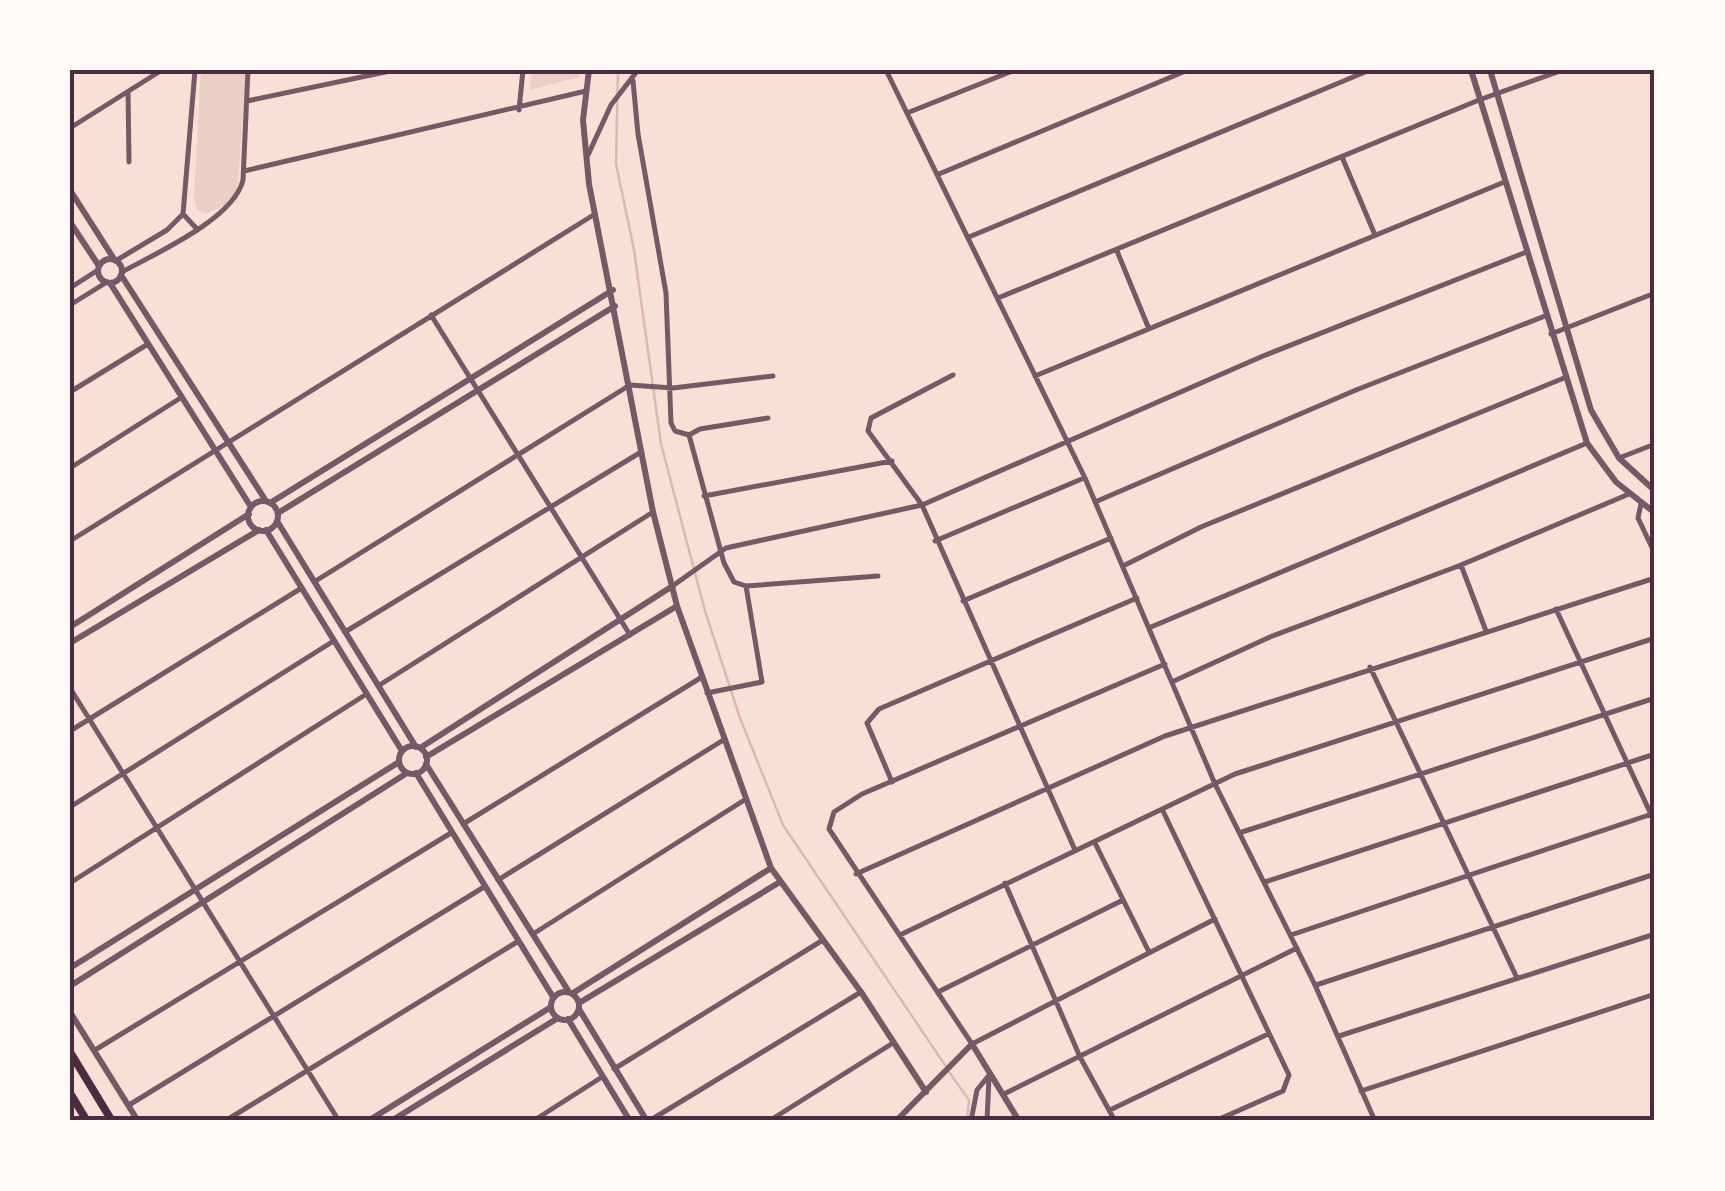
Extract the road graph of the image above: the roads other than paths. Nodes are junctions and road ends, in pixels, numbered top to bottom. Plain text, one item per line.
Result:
1 (162, 70) edge
2 (195, 70) edge
3 (248, 70) edge
4 (395, 70) edge
5 (523, 70) edge
6 (589, 70) edge
7 (638, 70) edge
8 (886, 70) edge
9 (1016, 70) edge
10 (1188, 70) edge
11 (1370, 70) edge
12 (1471, 70) edge
13 (1490, 70) edge
14 (1563, 70) edge
15 (633, 81) junction
16 (128, 92) junction
17 (586, 92) junction
18 (1498, 95) junction
19 (1480, 100) junction
20 (247, 101) junction
21 (519, 110) junction
22 (907, 113) junction
23 (70, 128) edge
24 (1342, 156) junction
25 (586, 158) junction
26 (130, 162) dead end
27 (244, 170) junction
28 (939, 174) junction
29 (1502, 183) junction
30 (70, 190) edge
31 (183, 214) junction
32 (596, 214) junction
33 (70, 222) edge
34 (196, 228) junction
35 (1375, 236) junction
36 (970, 237) junction
37 (1116, 251) junction
38 (1524, 252) junction
39 (116, 260) junction
40 (98, 268) junction
41 (122, 274) junction
42 (108, 282) junction
43 (70, 288) edge
44 (612, 290) junction
45 (1655, 293) edge
46 (998, 298) junction
47 (70, 305) edge
48 (615, 306) junction
49 (431, 315) junction
50 (1545, 316) junction
51 (1149, 328) junction
52 (1567, 329) junction
53 (1551, 334) junction
54 (148, 344) junction
55 (952, 375) dead end
56 (773, 376) dead end
57 (1035, 376) junction
58 (472, 378) junction
59 (1564, 378) junction
60 (630, 385) junction
61 (672, 388) junction
62 (479, 390) junction
63 (70, 392) edge
64 (182, 397) junction
65 (768, 418) dead end
66 (689, 435) junction
67 (228, 442) junction
68 (1067, 442) junction
69 (1587, 443) junction
70 (1655, 444) edge
71 (214, 451) junction
72 (642, 452) junction
73 (518, 454) junction
74 (1619, 458) junction
75 (892, 461) junction
76 (70, 468) edge
77 (1084, 478) junction
78 (1655, 491) edge
79 (1629, 494) junction
80 (704, 496) junction
81 (268, 502) junction
82 (1095, 502) junction
83 (1641, 504) junction
84 (922, 505) junction
85 (552, 506) junction
86 (250, 510) junction
87 (653, 512) junction
88 (1655, 512) edge
89 (277, 517) junction
90 (262, 530) junction
91 (1111, 538) junction
92 (70, 541) edge
93 (935, 541) junction
94 (717, 554) junction
95 (1655, 554) edge
96 (584, 557) junction
97 (1461, 565) junction
98 (1123, 566) junction
99 (878, 576) dead end
100 (1655, 578) edge
101 (314, 582) junction
102 (746, 586) junction
103 (672, 587) junction
104 (300, 589) junction
105 (1138, 598) junction
106 (962, 600) junction
107 (677, 606) junction
108 (1556, 609) junction
109 (621, 620) junction
110 (70, 627) edge
111 (1151, 628) junction
112 (1486, 630) junction
113 (345, 632) junction
114 (630, 635) junction
115 (1655, 638) edge
116 (332, 642) junction
117 (70, 643) edge
118 (990, 661) junction
119 (1579, 661) junction
120 (1166, 664) junction
121 (1370, 667) junction
122 (702, 677) junction
123 (1173, 681) junction
124 (378, 686) junction
125 (70, 688) edge
126 (707, 693) junction
127 (365, 694) junction
128 (1655, 698) edge
129 (1605, 714) junction
130 (88, 718) junction
131 (1396, 720) junction
132 (1019, 726) junction
133 (1191, 728) junction
134 (70, 731) edge
135 (725, 738) junction
136 (418, 747) junction
137 (402, 751) junction
138 (1655, 754) edge
139 (426, 761) junction
140 (398, 762) junction
141 (1626, 764) junction
142 (1421, 772) junction
143 (412, 773) junction
144 (123, 774) junction
145 (892, 782) junction
146 (1215, 784) junction
147 (1046, 790) junction
148 (746, 799) junction
149 (70, 807) edge
150 (1163, 811) junction
151 (1653, 814) edge
152 (1446, 822) junction
153 (1655, 823) edge
154 (464, 824) junction
155 (156, 826) junction
156 (1242, 832) junction
157 (452, 833) junction
158 (1095, 842) junction
159 (1075, 850) junction
160 (771, 868) junction
161 (1468, 873) junction
162 (856, 874) junction
163 (1655, 874) edge
164 (498, 880) junction
165 (780, 882) junction
166 (1005, 882) junction
167 (1266, 882) junction
168 (70, 883) edge
169 (484, 887) junction
170 (194, 889) junction
171 (202, 900) junction
172 (1122, 900) junction
173 (1214, 919) junction
174 (1492, 928) junction
175 (532, 934) junction
176 (1655, 934) edge
177 (900, 935) junction
178 (1291, 935) junction
179 (823, 940) junction
180 (517, 942) junction
181 (1034, 944) junction
182 (1297, 948) junction
183 (1149, 952) junction
184 (239, 961) junction
185 (70, 968) edge
186 (1242, 976) junction
187 (1516, 978) junction
188 (1315, 985) junction
189 (70, 986) edge
190 (861, 992) junction
191 (938, 992) junction
192 (571, 993) junction
193 (1655, 994) edge
194 (553, 997) junction
195 (1058, 998) junction
196 (579, 1006) junction
197 (551, 1007) junction
198 (70, 1012) edge
199 (273, 1015) junction
200 (558, 1018) junction
201 (568, 1019) junction
202 (1268, 1034) junction
203 (1338, 1036) junction
204 (893, 1043) junction
205 (972, 1044) junction
206 (95, 1050) junction
207 (70, 1052) edge
208 (1080, 1057) junction
209 (306, 1069) junction
210 (614, 1069) junction
211 (990, 1072) junction
212 (602, 1077) junction
213 (1361, 1091) junction
214 (926, 1092) junction
215 (70, 1093) edge
216 (1004, 1094) junction
217 (129, 1105) junction
218 (1110, 1110) junction
219 (87, 1121) edge
220 (112, 1121) edge
221 (138, 1121) edge
222 (225, 1121) edge
223 (339, 1121) edge
224 (368, 1121) edge
225 (391, 1121) edge
226 (533, 1121) edge
227 (630, 1121) edge
228 (648, 1121) edge
229 (769, 1121) edge
230 (896, 1121) edge
231 (971, 1121) edge
232 (987, 1121) edge
233 (1019, 1121) edge
234 (1115, 1121) edge
235 (1215, 1121) edge
236 (1374, 1121) edge

1 - 16 street
2 - 31 street
3 - 20 street
4 - 20 street
5 - 21 street
6 - 17 street
7 - 15 street
8 - 22 street
9 - 22 street
10 - 28 street
11 - 36 street
12 - 19 street
13 - 18 street
14 - 18 street
15 - 25 street
15 - 61 street
16 - 23 street
16 - 26 street
17 - 21 street
17 - 25 street
18 - 19 street
18 - 52 street
19 - 24 street
19 - 29 street
20 - 27 street
21 - 27 street
22 - 28 street
24 - 35 street
24 - 37 street
25 - 32 street
27 - 34 street
28 - 36 street
29 - 35 street
29 - 38 street
30 - 39 street
31 - 34 street
31 - 39 street
32 - 44 street
32 - 49 street
33 - 40 street
34 - 41 street
35 - 51 street
36 - 46 street
37 - 46 street
37 - 51 street
38 - 50 street
38 - 68 street
39 - 40 street
39 - 41 street
40 - 42 street
40 - 43 street
41 - 42 street
41 - 67 street
42 - 47 street
42 - 54 street
44 - 48 street
44 - 58 street
45 - 52 street
46 - 57 street
48 - 60 street
48 - 62 street
49 - 58 street
49 - 67 street
50 - 53 street
50 - 82 street
51 - 57 street
52 - 53 street
52 - 74 street
53 - 59 street
54 - 63 street
54 - 64 street
55 - 75 street
56 - 61 street
57 - 68 street
58 - 62 street
58 - 81 street
59 - 69 street
59 - 98 street
60 - 61 street
60 - 72 street
60 - 73 street
61 - 66 street
62 - 73 street
62 - 89 street
64 - 71 street
64 - 76 street
65 - 66 street
66 - 80 street
67 - 71 street
67 - 81 street
68 - 77 street
68 - 84 street
69 - 79 street
69 - 111 street
70 - 74 street
71 - 86 street
71 - 92 street
72 - 85 street
72 - 87 street
73 - 85 street
73 - 101 street
74 - 78 street
75 - 80 street
75 - 84 street
77 - 82 street
77 - 93 street
79 - 83 street
79 - 97 street
80 - 94 street
81 - 86 street
81 - 89 street
82 - 91 street
83 - 88 street
83 - 95 street
84 - 93 street
84 - 94 street
85 - 96 street
85 - 113 street
86 - 90 street
86 - 110 street
87 - 96 street
87 - 103 street
89 - 90 street
89 - 101 street
90 - 104 street
90 - 117 street
91 - 98 street
91 - 106 street
93 - 106 street
94 - 102 street
94 - 103 street
96 - 109 street
96 - 124 street
97 - 112 street
97 - 123 street
98 - 105 street
99 - 102 street
100 - 108 street
101 - 113 street
102 - 126 street
103 - 107 street
103 - 109 street
104 - 116 street
104 - 130 street
105 - 111 street
105 - 118 street
106 - 118 street
107 - 114 street
107 - 122 street
108 - 112 street
108 - 119 street
109 - 114 street
109 - 136 street
111 - 120 street
112 - 121 street
113 - 124 street
114 - 139 street
115 - 119 street
116 - 127 street
116 - 144 street
118 - 132 street
118 - 145 street
119 - 129 street
119 - 131 street
120 - 123 street
120 - 132 street
121 - 131 street
121 - 133 street
122 - 126 street
122 - 154 street
123 - 133 street
124 - 136 street
125 - 130 street
126 - 135 street
127 - 137 street
127 - 155 street
128 - 129 street
129 - 141 street
129 - 142 street
130 - 134 street
130 - 144 street
131 - 142 street
131 - 146 street
132 - 145 street
132 - 147 street
133 - 146 street
133 - 147 street
135 - 148 street
135 - 164 street
136 - 137 street
136 - 139 street
137 - 140 street
138 - 141 street
139 - 143 street
139 - 154 street
140 - 143 street
140 - 170 street
141 - 151 street
141 - 152 street
142 - 152 street
142 - 156 street
143 - 157 street
143 - 171 street
144 - 149 street
144 - 155 street
145 - 162 street
146 - 150 street
146 - 156 street
147 - 159 street
147 - 162 street
148 - 160 street
148 - 175 street
150 - 158 street
150 - 173 street
151 - 153 street
151 - 161 street
152 - 161 street
152 - 167 street
154 - 164 street
155 - 168 street
155 - 170 street
156 - 167 street
157 - 169 street
157 - 184 street
158 - 159 street
158 - 172 street
159 - 166 street
160 - 165 street
160 - 192 street
161 - 174 street
161 - 178 street
162 - 177 street
163 - 174 street
164 - 175 street
165 - 179 street
165 - 196 street
166 - 177 street
166 - 181 street
167 - 178 street
169 - 180 street
169 - 199 street
170 - 171 street
170 - 185 street
171 - 184 street
171 - 189 street
172 - 181 street
172 - 183 street
173 - 183 street
173 - 186 street
174 - 187 street
174 - 188 street
175 - 192 street
176 - 187 street
177 - 191 street
178 - 182 street
179 - 190 street
179 - 210 street
180 - 194 street
180 - 209 street
181 - 191 street
181 - 195 street
182 - 186 street
182 - 188 street
183 - 195 street
184 - 199 street
184 - 206 street
186 - 202 street
186 - 208 street
187 - 203 street
188 - 203 street
190 - 204 street
190 - 228 street
191 - 205 street
192 - 194 street
192 - 196 street
193 - 213 street
194 - 197 street
195 - 205 street
195 - 208 street
196 - 201 street
196 - 210 street
197 - 200 street
197 - 224 street
198 - 206 street
199 - 209 street
199 - 217 street
200 - 201 street
200 - 225 street
201 - 212 street
202 - 218 street
202 - 235 street
203 - 213 street
204 - 214 street
204 - 229 street
205 - 211 street
205 - 214 street
206 - 217 street
207 - 220 main road
208 - 216 street
208 - 218 street
209 - 222 street
209 - 223 street
210 - 228 street
211 - 216 street
211 - 231 street
211 - 232 street
212 - 226 street
212 - 227 street
213 - 236 street
214 - 230 street
215 - 219 main road
216 - 233 street
217 - 221 street
218 - 234 street

